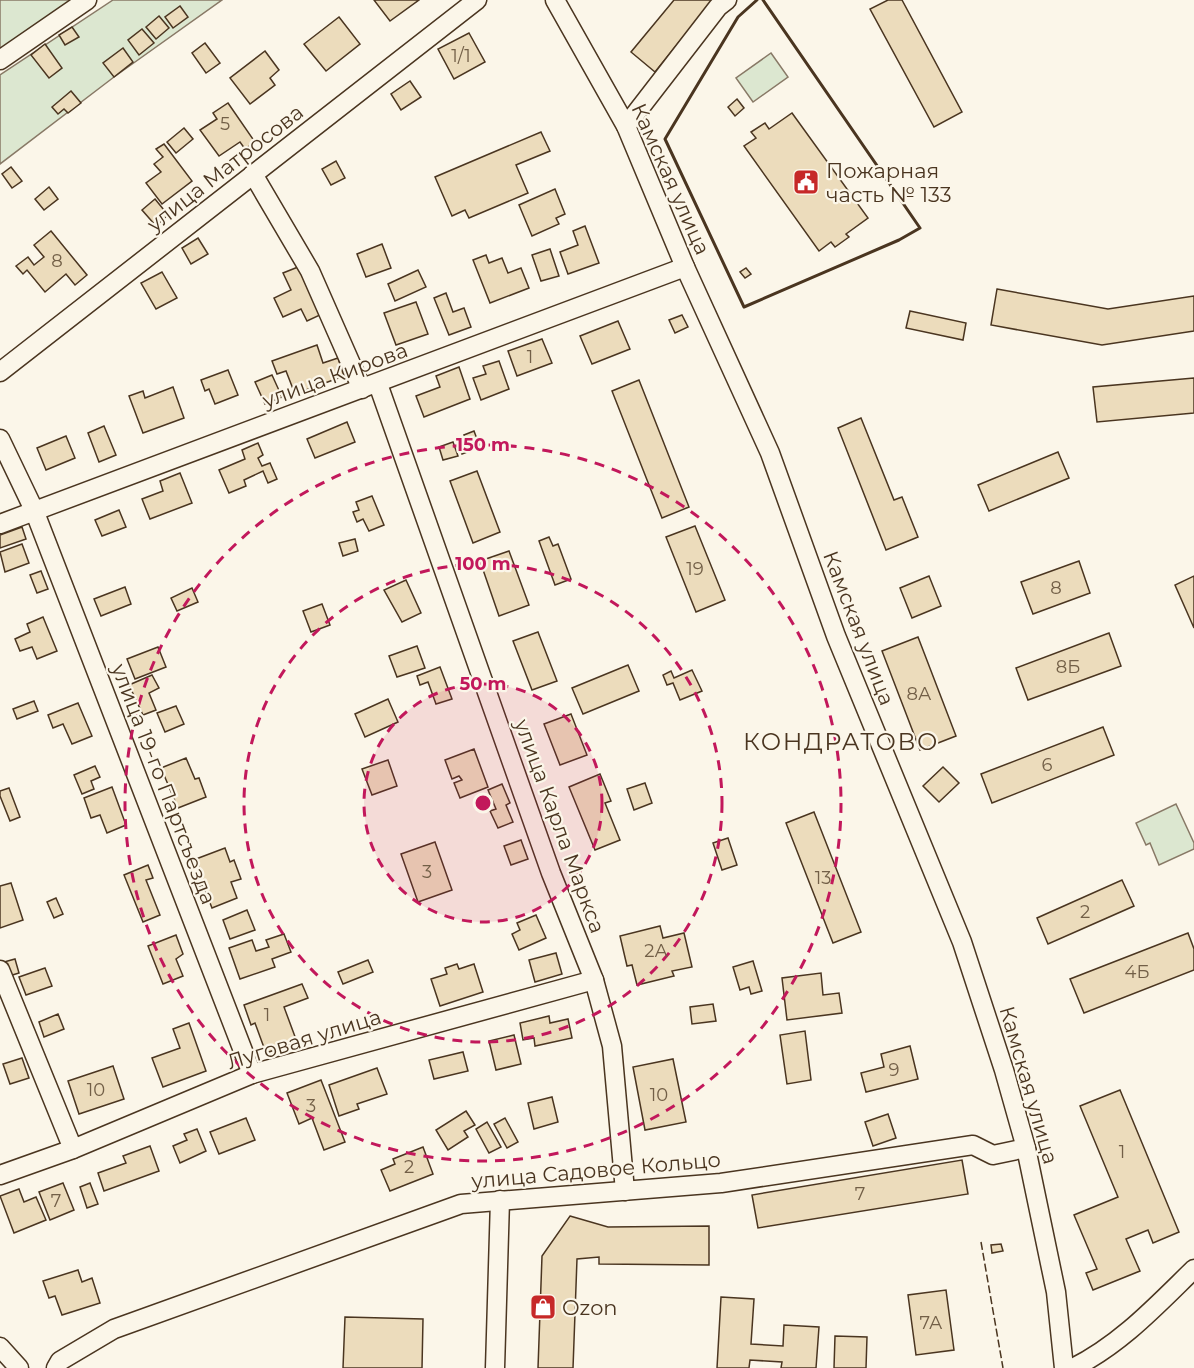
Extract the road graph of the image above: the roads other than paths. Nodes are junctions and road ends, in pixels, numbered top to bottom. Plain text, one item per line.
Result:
1 (87, 0) edge
2 (477, 0) edge
3 (555, 0) edge
4 (727, 0) edge
5 (0, 60) edge
6 (626, 126) junction
7 (253, 174) junction
8 (685, 267) junction
9 (0, 372) edge
10 (370, 386) junction
11 (0, 440) edge
12 (33, 510) junction
13 (0, 524) edge
14 (0, 970) edge
15 (594, 980) junction
16 (252, 1074) junction
17 (73, 1149) junction
18 (1026, 1149) junction
19 (0, 1176) edge
20 (625, 1191) junction
21 (500, 1200) junction
22 (1194, 1269) edge
23 (0, 1347) edge
24 (19, 1368) edge
25 (56, 1368) edge
26 (495, 1368) edge
27 (1064, 1368) edge
28 (1072, 1368) edge

1 - 5 street
2 - 7 street, улица Матросова
3 - 6 street, Камская улица
4 - 6 street
6 - 8 street, Камская улица
7 - 9 street, улица Матросова
7 - 10 street, улица Карла Маркса
8 - 10 street, улица Кирова
8 - 18 street, Камская улица
10 - 12 street, улица Кирова
10 - 15 street, улица Карла Маркса
11 - 12 street, улица 19-го Партсъезда
12 - 13 street, улица Кирова
12 - 16 street, улица 19-го Партсъезда
14 - 17 street
15 - 16 street, Луговая улица
15 - 20 street, улица Карла Маркса
16 - 17 street, Луговая улица
17 - 19 street, Луговая улица
18 - 20 street, улица Садовое Кольцо
18 - 27 street, Камская улица
20 - 21 street, улица Садовое Кольцо
21 - 25 street, улица Садовое Кольцо
21 - 26 street
22 - 28 street
23 - 24 street

